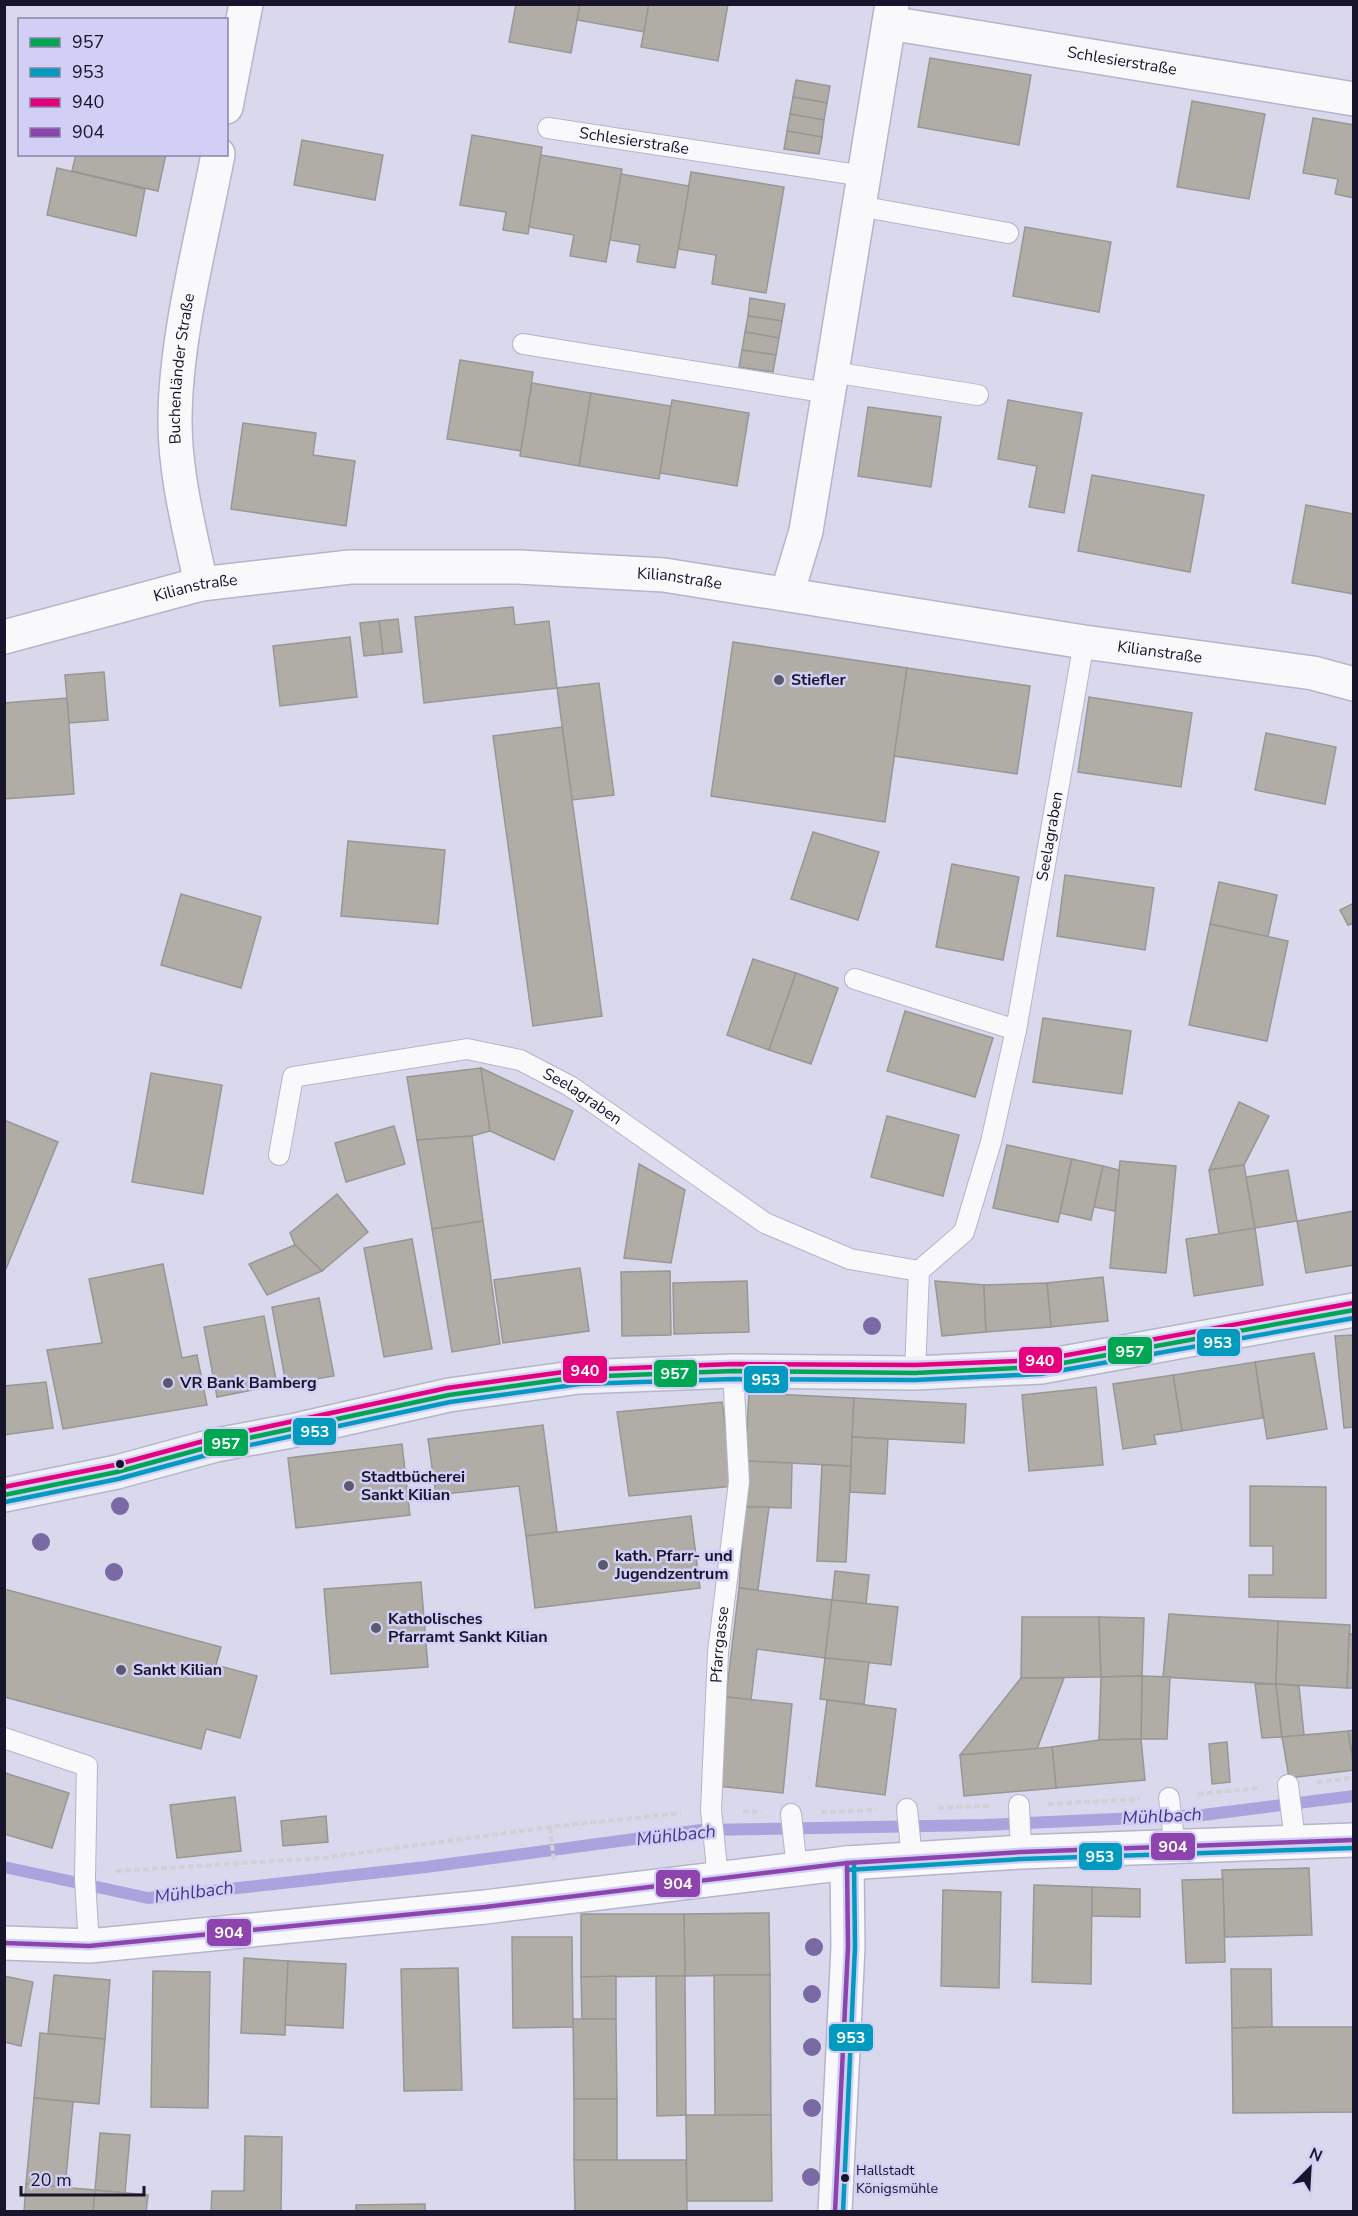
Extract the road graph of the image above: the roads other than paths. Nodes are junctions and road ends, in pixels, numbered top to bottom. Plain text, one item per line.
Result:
1 (246, 4) edge
2 (890, 14) edge
3 (228, 97) edge
4 (1353, 99) edge
5 (548, 129) dead end
6 (218, 156) edge
7 (861, 191) junction
8 (1008, 233) dead end
9 (523, 345) dead end
10 (830, 382) junction
11 (978, 395) dead end
12 (201, 584) junction
13 (787, 594) junction
14 (4, 637) edge
15 (1084, 642) junction
16 (1353, 684) edge
17 (855, 979) dead end
18 (1016, 1030) junction
19 (279, 1155) dead end
20 (919, 1271) junction
21 (1353, 1310) edge
22 (733, 1371) junction
23 (915, 1373) junction
24 (4, 1496) edge
25 (4, 1738) edge
26 (1289, 1789) dead end
27 (1019, 1809) dead end
28 (908, 1811) dead end
29 (791, 1818) dead end
30 (1294, 1831) junction
31 (1353, 1840) edge
32 (1021, 1843) junction
33 (911, 1847) junction
34 (794, 1855) junction
35 (847, 1863) junction
36 (718, 1878) junction
37 (88, 1933) junction
38 (4, 1943) edge
39 (834, 2211) edge

1 - 3 street
2 - 4 street, Schlesierstraße
2 - 7 street, Schlesierstraße
5 - 7 lane, Schlesierstraße
6 - 12 street, Buchenländer Straße
7 - 8 lane, Schlesierstraße
7 - 10 street, Schlesierstraße
9 - 10 lane
10 - 11 lane
10 - 13 street, Schlesierstraße
12 - 13 street, Kilianstraße
12 - 14 street, Kilianstraße
13 - 15 street, Kilianstraße
15 - 16 street, Kilianstraße
15 - 18 lane, Seelagraben
17 - 18 lane
18 - 20 lane, Seelagraben
19 - 20 lane, Seelagraben
20 - 23 lane
21 - 23 street
22 - 23 street
22 - 24 street
22 - 36 lane, Pfarrgasse
25 - 37 lane
26 - 30 lane
27 - 32 lane
28 - 33 lane
29 - 34 lane
30 - 31 street
30 - 32 street
32 - 33 street
33 - 35 street
34 - 35 street
34 - 36 street
35 - 39 street
36 - 37 street
37 - 38 street

